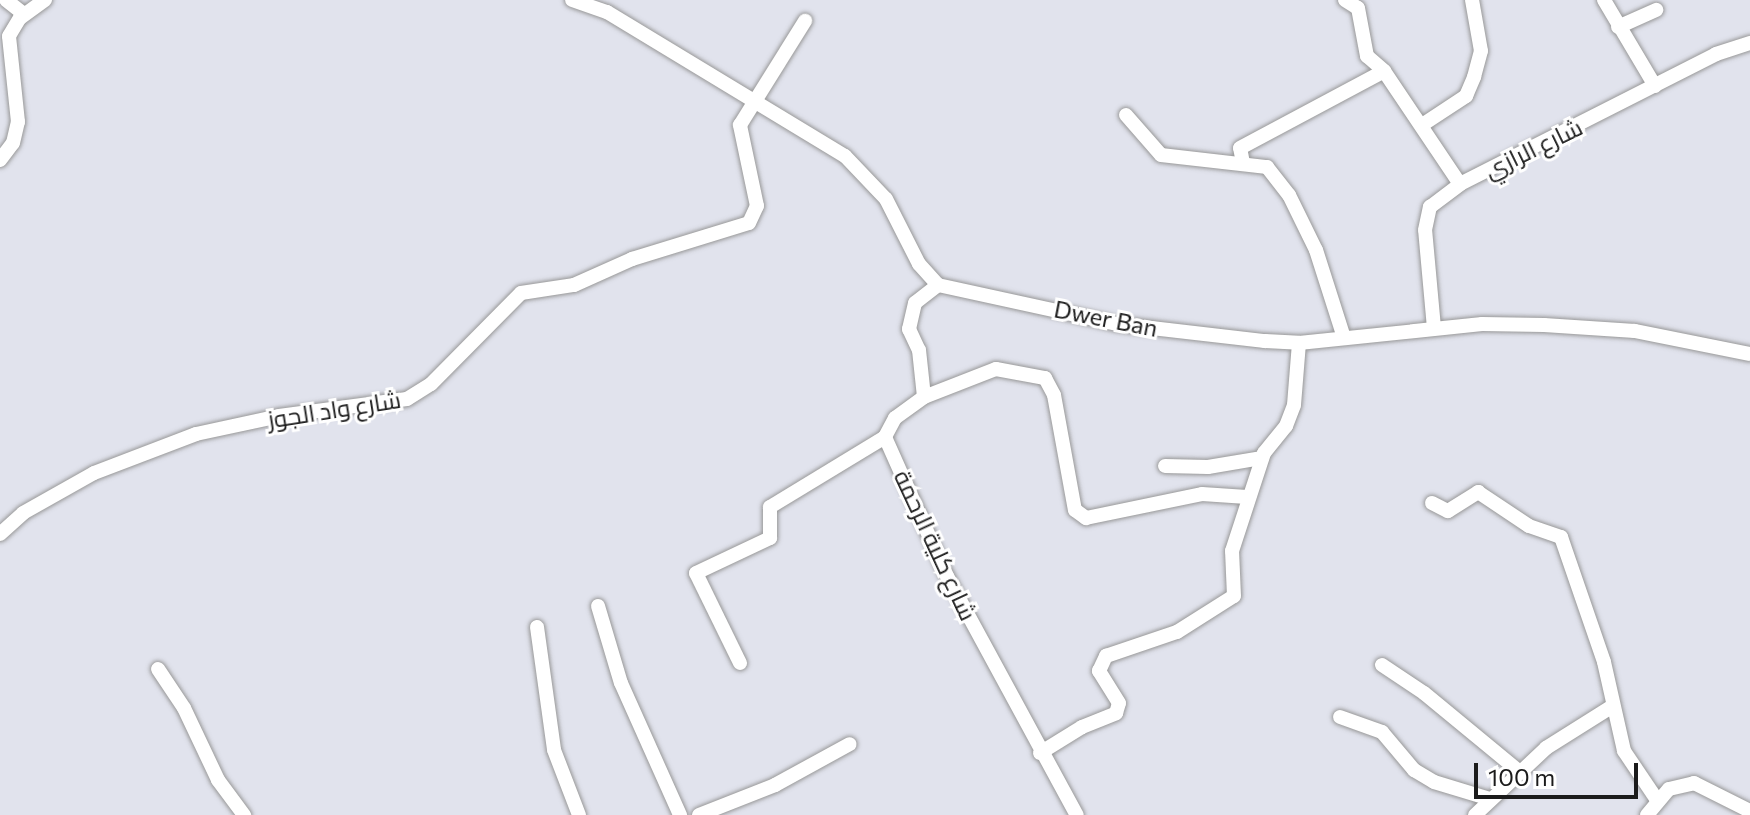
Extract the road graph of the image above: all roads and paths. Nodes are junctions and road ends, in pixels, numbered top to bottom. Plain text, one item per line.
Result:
1 (6, 0) edge
2 (45, 0) edge
3 (572, 0) edge
4 (1345, 0) edge
5 (1472, 0) edge
6 (1604, 0) edge
7 (595, 3) edge
8 (1656, 10) dead end
9 (24, 14) junction
10 (805, 21) dead end
11 (1618, 27) junction
12 (1750, 43) edge
13 (1384, 71) junction
14 (1655, 86) junction
15 (757, 102) junction
16 (1126, 115) dead end
17 (1422, 125) junction
18 (0, 160) edge
19 (1243, 163) junction
20 (1460, 184) junction
21 (938, 285) junction
22 (1434, 328) junction
23 (1344, 338) junction
24 (1299, 343) junction
25 (1750, 354) edge
26 (924, 397) junction
27 (885, 437) junction
28 (1262, 458) junction
29 (1165, 466) dead end
30 (1247, 497) junction
31 (1432, 503) dead end
32 (0, 534) edge
33 (598, 606) dead end
34 (537, 627) dead end
35 (740, 663) dead end
36 (1382, 665) dead end
37 (158, 669) dead end
38 (1611, 707) junction
39 (1340, 717) dead end
40 (850, 744) dead end
41 (1040, 753) junction
42 (1520, 772) junction
43 (1490, 799) junction
44 (1657, 800) junction
45 (1743, 811) edge
46 (244, 815) edge
47 (579, 815) edge
48 (680, 815) edge
49 (699, 815) edge
50 (1077, 815) edge
51 (1475, 815) edge
52 (1647, 815) edge

1 - 9 street
2 - 9 street
3 - 7 street
4 - 13 street
5 - 17 street
6 - 11 street
7 - 15 street
8 - 11 street
9 - 18 street
10 - 15 street, شارع واد الجوز
11 - 14 street
12 - 14 street, شارع الرازي
13 - 17 street
13 - 19 street
14 - 20 street, شارع الرازي
15 - 21 street
15 - 32 street, شارع واد الجوز
16 - 19 street
17 - 20 street
19 - 23 street
20 - 22 street, شارع الرازي
21 - 24 street, Dwer Ban
21 - 26 street
22 - 23 street, Dwer Ban
22 - 25 street, Dwer Ban
23 - 24 street, Dwer Ban
24 - 28 street
26 - 27 street
26 - 30 street
27 - 35 street
27 - 41 street, شارع كلية الرحمة
28 - 29 street
28 - 30 street
30 - 41 street
31 - 38 street
33 - 48 street
34 - 47 street
36 - 42 street
37 - 46 street
38 - 42 street
38 - 44 street
39 - 43 street
40 - 49 street
41 - 50 street, شارع كلية الرحمة
42 - 43 street
43 - 51 street
44 - 45 street
44 - 52 street

